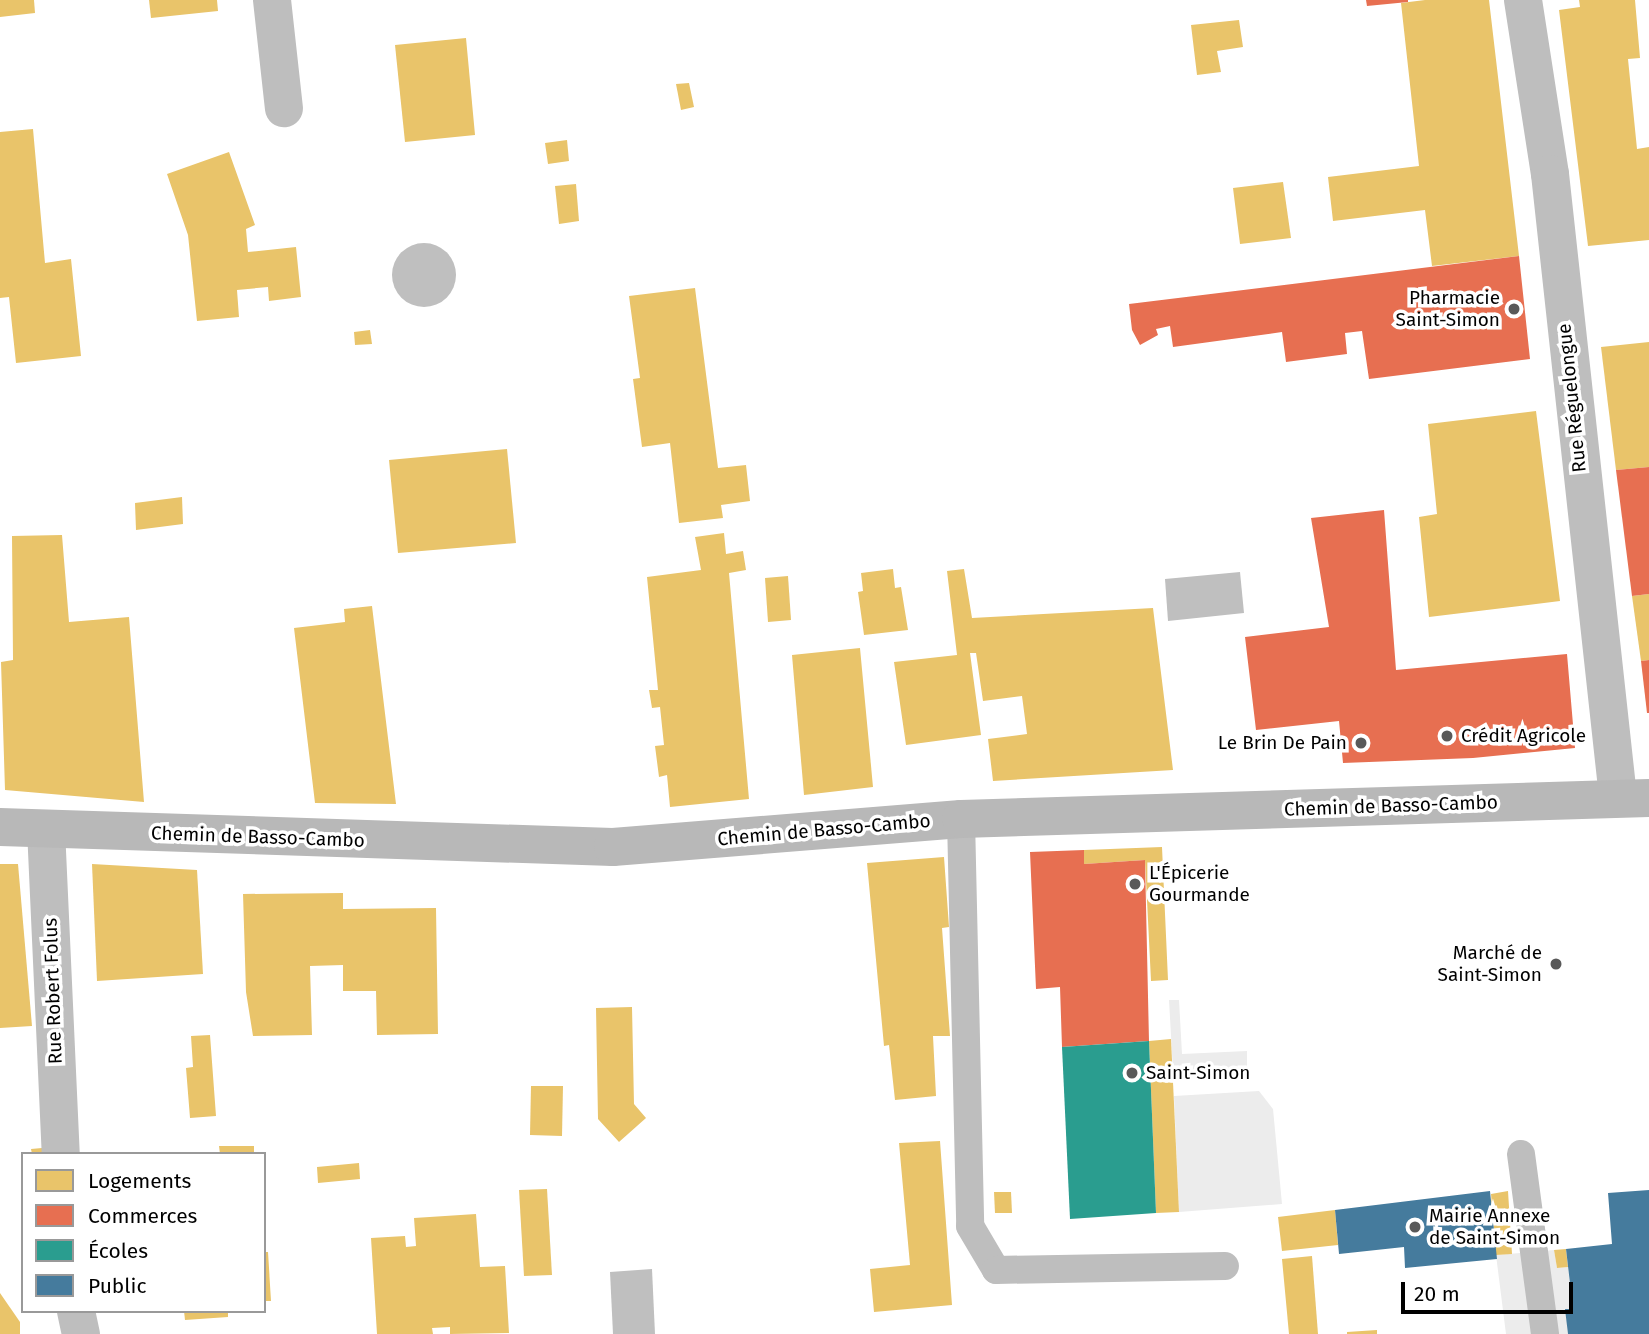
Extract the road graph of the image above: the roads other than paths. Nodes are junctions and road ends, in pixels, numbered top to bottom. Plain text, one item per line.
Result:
1 (272, 0) edge
2 (1523, 0) edge
3 (284, 108) dead end
4 (1634, 798) edge
5 (961, 819) junction
6 (0, 827) edge
7 (46, 829) junction
8 (61, 1152) edge
9 (1521, 1154) dead end
10 (1225, 1266) dead end
11 (76, 1313) edge
12 (81, 1334) edge
13 (1545, 1334) edge

1 - 3 street
2 - 4 street, Rue Réguelongue
4 - 5 street, Chemin de Basso-Cambo
5 - 7 street, Chemin de Basso-Cambo
5 - 10 lane
6 - 7 street, Chemin de Basso-Cambo
7 - 8 street, Rue Robert Folus
9 - 13 lane
11 - 12 street

